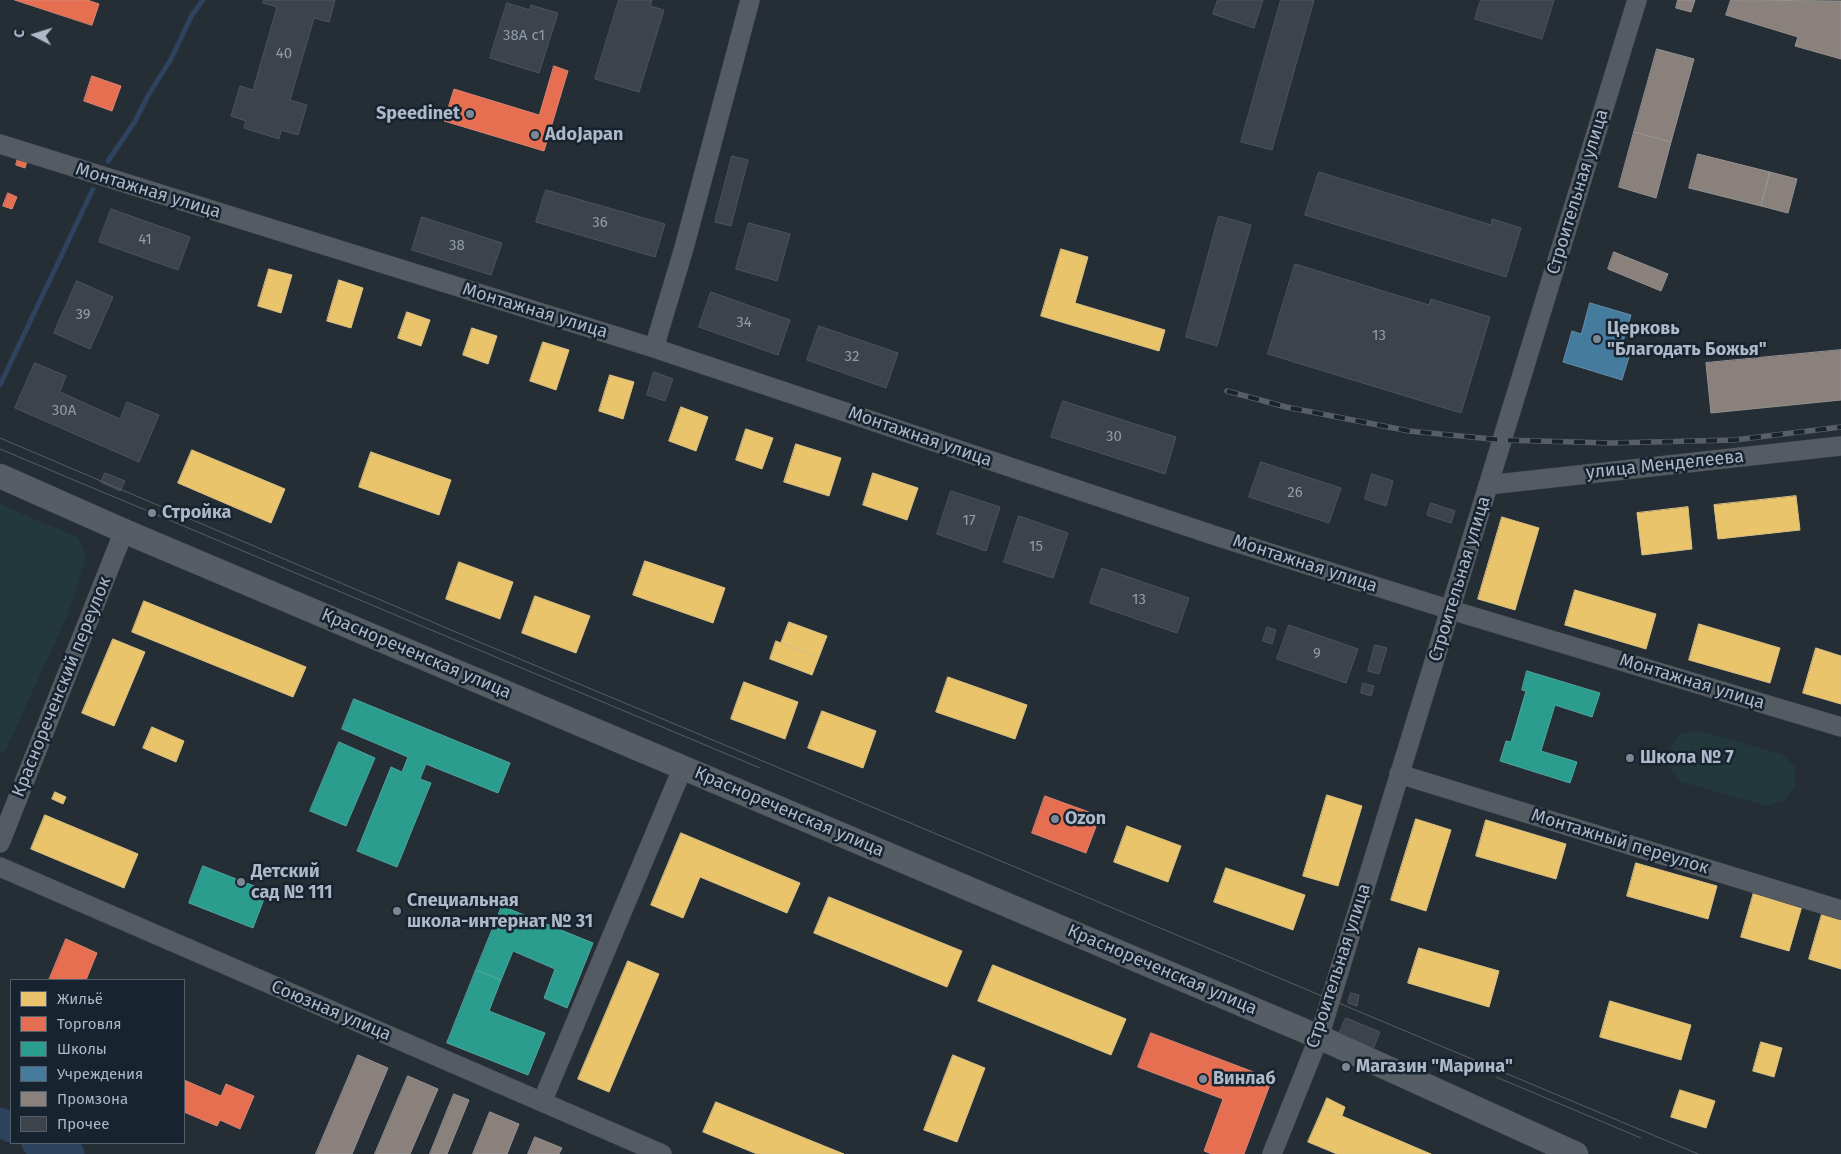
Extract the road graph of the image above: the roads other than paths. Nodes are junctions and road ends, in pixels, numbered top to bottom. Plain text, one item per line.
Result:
1 (750, 0) edge
2 (1637, 0) edge
3 (0, 144) edge
4 (654, 348) junction
5 (1841, 446) edge
6 (0, 476) edge
7 (1488, 485) junction
8 (124, 531) junction
9 (1451, 610) junction
10 (1841, 727) edge
11 (683, 767) junction
12 (1399, 774) junction
13 (0, 842) edge
14 (0, 867) edge
15 (1841, 910) edge
16 (1319, 1037) junction
17 (542, 1102) junction
18 (662, 1154) edge
19 (1272, 1154) edge
20 (1576, 1154) edge

1 - 4 street
2 - 7 street, Строительная улица
3 - 4 street, Монтажная улица
4 - 9 street, Монтажная улица
5 - 7 street, улица Менделеева
6 - 8 main road, Краснореченская улица
7 - 9 street, Строительная улица
8 - 11 main road, Краснореченская улица
8 - 13 street, Краснореченский переулок
9 - 10 street, Монтажная улица
9 - 12 street, Строительная улица
11 - 16 main road, Краснореченская улица
11 - 17 street
12 - 15 street, Монтажный переулок
12 - 16 street, Строительная улица
14 - 17 street, Союзная улица
16 - 19 street, Строительная улица
16 - 20 main road, Краснореченская улица
17 - 18 street, Союзная улица

